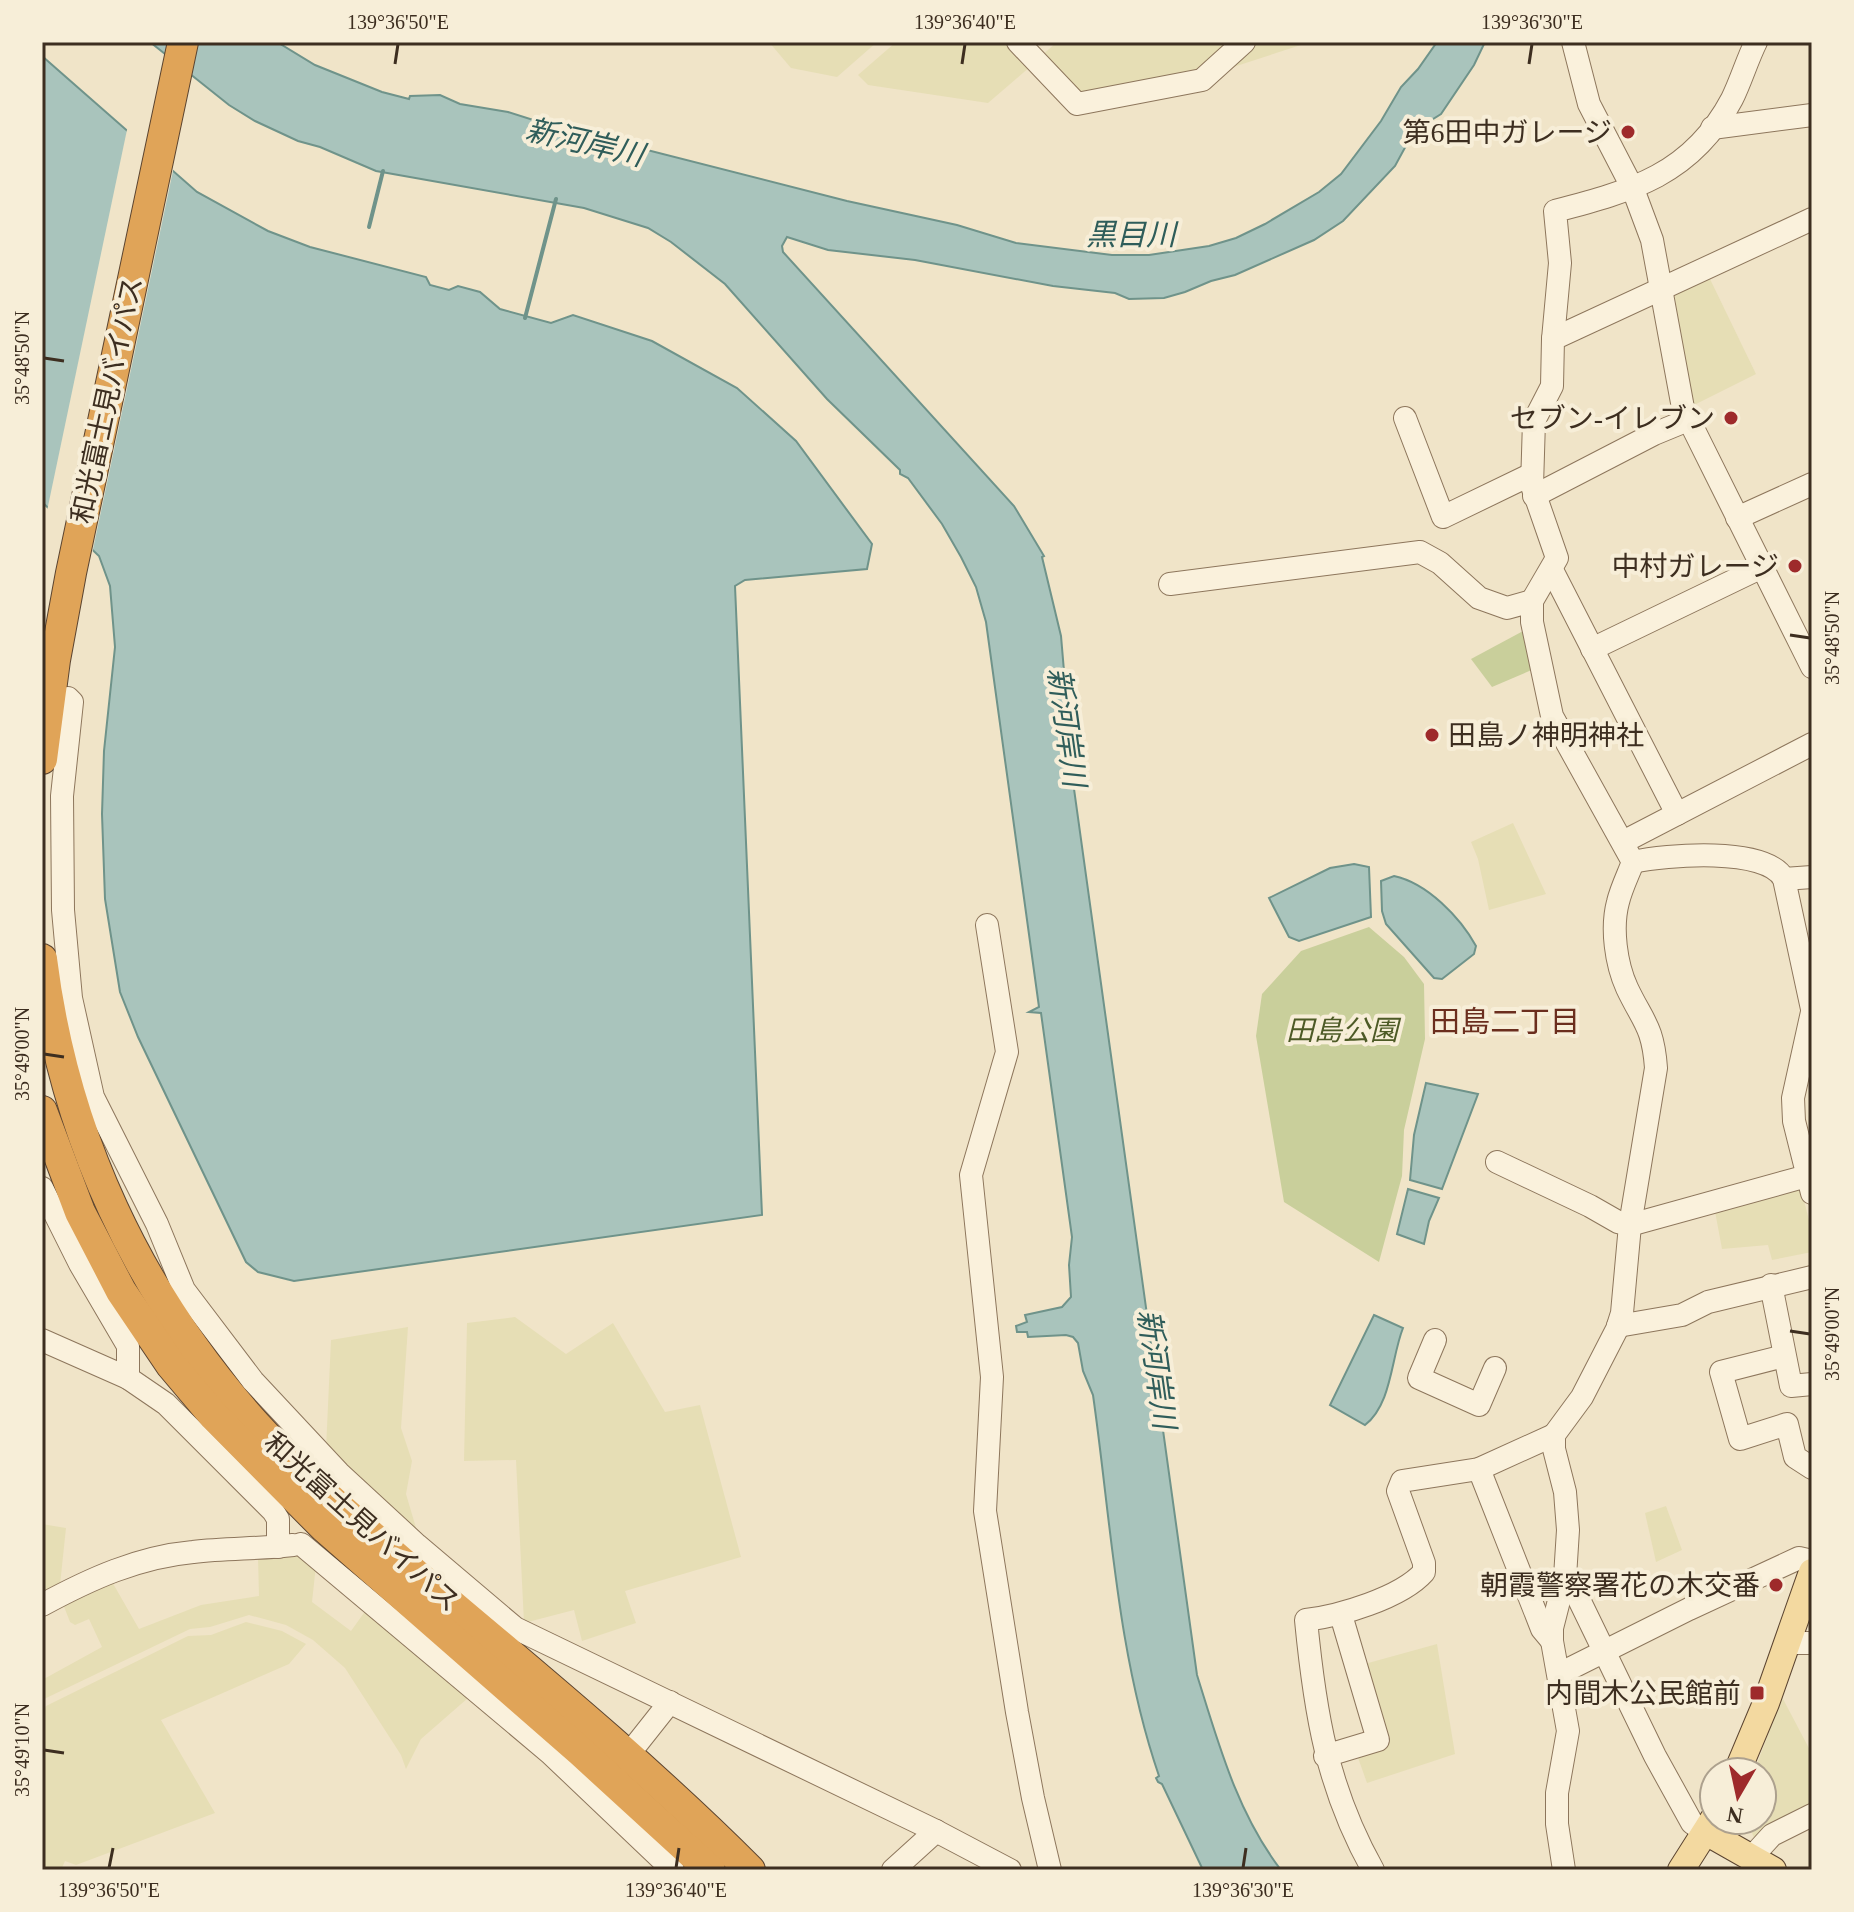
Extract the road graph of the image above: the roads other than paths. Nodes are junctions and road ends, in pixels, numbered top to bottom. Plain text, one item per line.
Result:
1 (164, 42) edge
2 (183, 42) edge
3 (1018, 42) edge
4 (1244, 42) edge
5 (1573, 42) edge
6 (1756, 42) edge
7 (1812, 115) edge
8 (1712, 128) junction
9 (1633, 189) junction
10 (1812, 219) edge
11 (1661, 287) junction
12 (1553, 339) junction
13 (1405, 418) dead end
14 (1688, 420) junction
15 (1812, 484) edge
16 (1533, 485) junction
17 (1737, 518) junction
18 (68, 539) junction
19 (1762, 567) junction
20 (1552, 570) junction
21 (1170, 584) dead end
22 (1532, 601) junction
23 (42, 616) edge
24 (1592, 649) junction
25 (1812, 667) edge
26 (68, 698) dead end
27 (1812, 744) edge
28 (42, 759) edge
29 (1677, 814) junction
30 (1628, 852) junction
31 (1812, 877) edge
32 (1784, 879) junction
33 (987, 925) dead end
34 (42, 959) edge
35 (1812, 1010) edge
36 (42, 1111) edge
37 (1497, 1162) dead end
38 (1810, 1185) edge
39 (42, 1188) edge
40 (1630, 1225) junction
41 (1812, 1277) edge
42 (1771, 1285) junction
43 (1618, 1326) junction
44 (42, 1340) edge
45 (1435, 1340) dead end
46 (1784, 1356) junction
47 (1495, 1368) dead end
48 (128, 1378) junction
49 (1812, 1384) edge
50 (1554, 1435) junction
51 (1812, 1468) edge
52 (1479, 1469) junction
53 (311, 1531) junction
54 (1812, 1561) edge
55 (1812, 1572) edge
56 (1565, 1577) junction
57 (42, 1605) edge
58 (1341, 1615) junction
59 (1552, 1641) junction
60 (1799, 1643) edge
61 (1605, 1653) junction
62 (1559, 1674) junction
63 (670, 1702) junction
64 (628, 1755) junction
65 (1325, 1756) junction
66 (1745, 1756) edge
67 (1812, 1815) edge
68 (1698, 1824) edge
69 (936, 1831) junction
70 (1703, 1836) edge
71 (1725, 1836) edge
72 (1762, 1864) edge
73 (673, 1870) edge
74 (710, 1870) edge
75 (750, 1870) edge
76 (893, 1870) edge
77 (1010, 1870) edge
78 (1050, 1870) edge
79 (1373, 1870) edge
80 (1564, 1870) edge
81 (1681, 1870) edge

1 - 18 highway, 和光富士見バイパス
2 - 18 highway, 和光富士見バイパス
3 - 4 street
5 - 9 street
6 - 8 street
7 - 8 street
8 - 9 street
9 - 11 street
9 - 12 street
10 - 11 street
11 - 12 street
11 - 14 street
12 - 16 street
13 - 16 street
14 - 16 street
14 - 17 street
15 - 17 street
16 - 20 street
17 - 19 street
18 - 23 highway, 和光富士見バイパス
18 - 28 highway, 和光富士見バイパス
19 - 24 street
19 - 25 street
20 - 22 street
20 - 24 street
21 - 22 street
22 - 30 street
24 - 29 street
26 - 63 street
27 - 29 street
29 - 30 street
30 - 32 street
30 - 40 street
31 - 32 street
32 - 35 street
33 - 78 street
34 - 53 highway, 和光富士見バイパス
35 - 38 street
36 - 53 highway, 和光富士見バイパス
37 - 40 street
38 - 40 street
39 - 48 street
40 - 43 street
41 - 42 street
42 - 43 street
42 - 46 street
43 - 50 street
44 - 48 street
45 - 47 street
46 - 49 street
46 - 51 street
48 - 53 street
50 - 52 street
50 - 56 street
52 - 58 street
52 - 59 street
53 - 57 street
53 - 64 highway, 和光富士見バイパス
53 - 73 street
53 - 74 highway, 和光富士見バイパス
54 - 61 street
55 - 60 main road
56 - 59 street
56 - 61 street
58 - 65 street
58 - 65 street
59 - 62 street
60 - 66 main road
61 - 62 street
61 - 68 street
62 - 80 street
63 - 64 street
63 - 69 street
64 - 75 highway, 和光富士見バイパス
65 - 79 street
67 - 72 street
69 - 76 street
69 - 77 street
70 - 81 main road
71 - 72 main road

